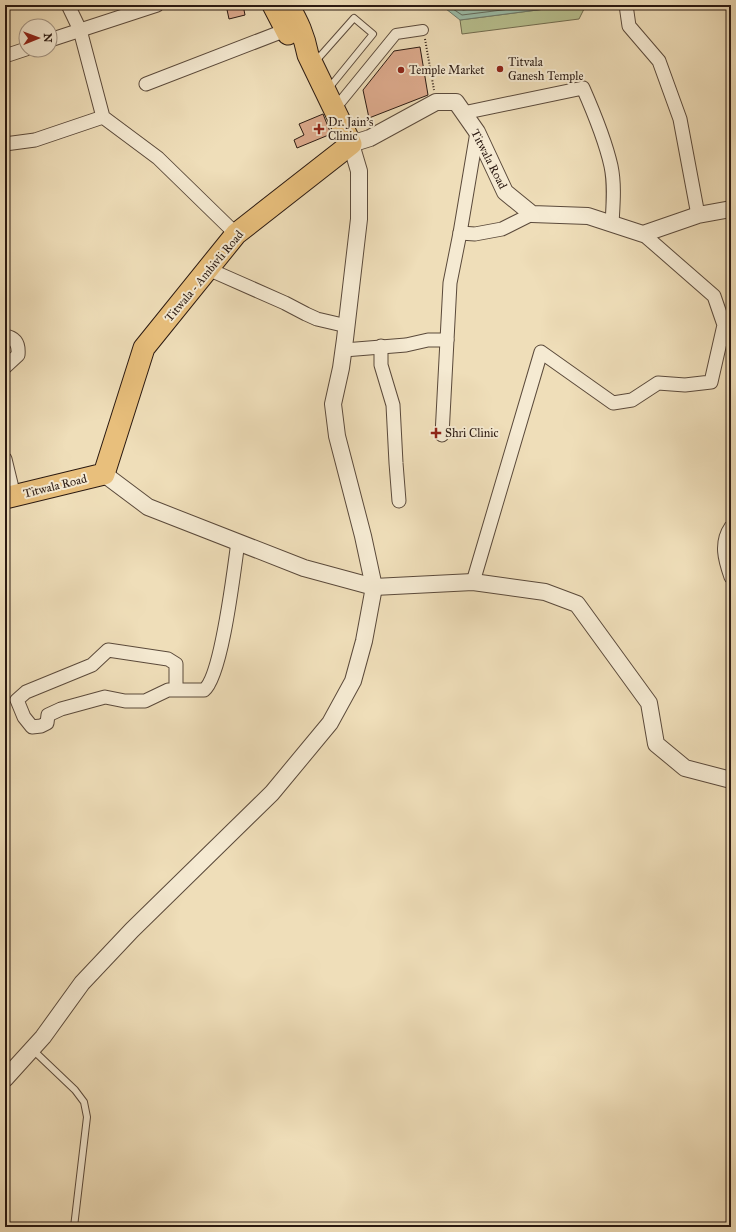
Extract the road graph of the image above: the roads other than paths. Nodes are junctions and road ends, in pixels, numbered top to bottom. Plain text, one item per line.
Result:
1 (68, 5) edge
2 (273, 5) edge
3 (288, 5) edge
4 (626, 5) edge
5 (153, 6) edge
6 (80, 30) junction
7 (286, 30) junction
8 (423, 30) road end
9 (58, 37) edge
10 (18, 51) edge
11 (5, 56) edge
12 (310, 60) junction
13 (146, 84) dead end
14 (330, 101) junction
15 (463, 112) junction
16 (103, 117) junction
17 (476, 132) junction
18 (5, 144) edge
19 (351, 144) junction
20 (731, 209) edge
21 (532, 214) junction
22 (698, 215) junction
23 (612, 224) junction
24 (460, 233) junction
25 (236, 234) junction
26 (643, 234) junction
27 (208, 269) junction
28 (347, 326) junction
29 (5, 336) edge
30 (447, 340) junction
31 (381, 346) junction
32 (344, 350) junction
33 (5, 367) edge
34 (442, 435) dead end
35 (5, 459) edge
36 (104, 474) junction
37 (9, 497) edge
38 (399, 501) dead end
39 (731, 527) edge
40 (238, 542) junction
41 (731, 577) edge
42 (473, 582) junction
43 (374, 587) junction
44 (176, 689) junction
45 (731, 780) edge
46 (32, 1049) junction
47 (5, 1079) edge
48 (74, 1227) edge

1 - 6 street
2 - 7 main road
3 - 12 main road
4 - 22 street
5 - 6 street
6 - 9 street
6 - 16 street
7 - 12 main road
7 - 13 street
8 - 14 street
10 - 11 street
12 - 14 main road
12 - 14 lane
14 - 19 main road
15 - 17 street, Titwala Road
15 - 19 street, Titwala Road
15 - 23 street
16 - 18 street
16 - 25 street
17 - 21 street, Titwala Road
17 - 24 street
19 - 25 main road, Titwala - Ambivli Road
19 - 28 street
20 - 22 street
21 - 23 street
21 - 24 street
22 - 26 street
23 - 26 street
24 - 30 street
25 - 27 main road, Titwala - Ambivli Road
26 - 42 street
27 - 28 street
27 - 36 main road, Titwala - Ambivli Road
28 - 32 street
29 - 33 street
30 - 31 street
30 - 34 street
31 - 32 street
31 - 38 street
32 - 43 street
35 - 37 street
36 - 37 main road, Titwala Road
36 - 40 street
39 - 41 street
40 - 43 street
40 - 44 street
42 - 43 street
42 - 45 street
43 - 46 street
44 - 44 street
46 - 47 street
46 - 48 lane

